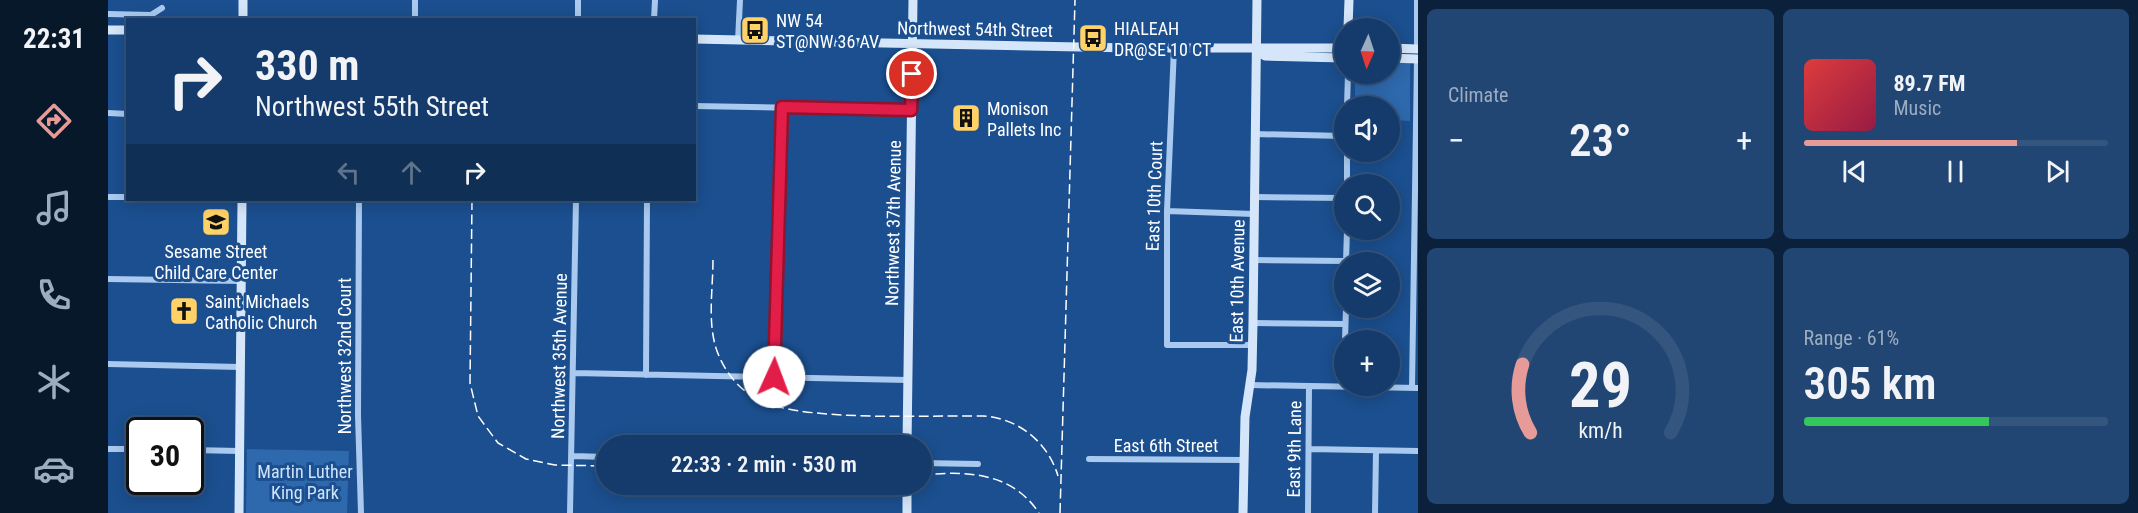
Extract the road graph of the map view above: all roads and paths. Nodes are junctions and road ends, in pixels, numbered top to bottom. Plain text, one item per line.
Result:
1 (243, 0) edge
2 (415, 0) edge
3 (579, 0) edge
4 (655, 0) edge
5 (740, 0) edge
6 (913, 0) edge
7 (1257, 0) edge
8 (1349, 0) edge
9 (1417, 0) edge
10 (162, 8) dead end
11 (108, 14) edge
12 (243, 18) edge
13 (415, 18) edge
14 (578, 18) edge
15 (654, 18) edge
16 (1348, 18) edge
17 (108, 30) edge
18 (126, 30) edge
19 (696, 39) edge
20 (738, 40) junction
21 (913, 45) junction
22 (1174, 48) junction
23 (1334, 48) edge
24 (1256, 50) junction
25 (1400, 52) edge
26 (1417, 55) edge
27 (1400, 57) edge
28 (1334, 58) edge
29 (696, 106) edge
30 (782, 107) junction
31 (911, 110) junction
32 (108, 113) edge
33 (126, 114) edge
34 (1416, 125) edge
35 (1254, 134) junction
36 (1334, 136) edge
37 (1416, 190) edge
38 (108, 197) edge
39 (126, 197) edge
40 (1254, 197) junction
41 (1334, 198) edge
42 (242, 201) edge
43 (359, 201) edge
44 (576, 201) edge
45 (647, 201) edge
46 (1167, 211) junction
47 (1254, 214) junction
48 (1417, 256) edge
49 (1254, 260) junction
50 (1334, 262) edge
51 (108, 279) edge
52 (241, 281) junction
53 (1345, 318) edge
54 (1253, 323) junction
55 (1416, 323) edge
56 (1345, 324) junction
57 (1345, 330) edge
58 (1252, 345) junction
59 (108, 364) edge
60 (240, 367) junction
61 (574, 374) junction
62 (646, 375) junction
63 (774, 377) junction
64 (908, 380) junction
65 (1250, 385) junction
66 (1309, 386) junction
67 (1334, 386) edge
68 (1400, 388) edge
69 (1415, 388) edge
70 (907, 435) edge
71 (108, 449) edge
72 (126, 449) edge
73 (1309, 449) junction
74 (204, 450) edge
75 (240, 451) junction
76 (1376, 451) junction
77 (1418, 451) edge
78 (573, 456) junction
79 (596, 457) edge
80 (1089, 459) dead end
81 (1244, 460) junction
82 (932, 463) edge
83 (978, 464) dead end
84 (907, 495) edge
85 (239, 513) edge
86 (361, 513) edge
87 (570, 513) edge
88 (907, 513) edge
89 (1243, 513) edge
90 (1308, 513) edge
91 (1375, 513) edge

1 - 12 main road
2 - 13 street
3 - 14 street
4 - 15 street
5 - 20 street
6 - 21 main road, Northwest 37th Avenue
7 - 24 main road, East 10th Avenue
8 - 16 main road
9 - 26 street
10 - 11 street
17 - 18 main road
19 - 20 main road, Northwest 54th Street
20 - 21 main road, Northwest 54th Street
21 - 22 main road, Northwest 54th Street
21 - 31 main road, Northwest 37th Avenue
22 - 24 main road, Northwest 54th Street
22 - 46 street, East 10th Court
23 - 24 main road, Northwest 54th Street
24 - 28 main road, Northwest 54th Street
24 - 35 main road, East 10th Avenue
25 - 26 main road
26 - 27 main road
26 - 34 street
29 - 30 street
30 - 31 street
30 - 63 street
31 - 64 main road, Northwest 37th Avenue
32 - 33 street
34 - 37 street
35 - 36 street
35 - 40 main road, East 10th Avenue
37 - 48 street
38 - 39 street
40 - 41 street
40 - 47 main road, East 10th Avenue
42 - 52 main road
43 - 86 street, Northwest 32nd Court
44 - 61 street, Northwest 35th Avenue
45 - 62 street
46 - 47 street
46 - 58 street, East 10th Court
47 - 49 main road, East 10th Avenue
48 - 55 street
49 - 50 street
49 - 54 main road, East 10th Avenue
51 - 52 street
52 - 60 main road
53 - 56 street
54 - 56 street
54 - 58 main road, East 10th Avenue
55 - 69 street
56 - 57 street
58 - 65 main road, East 10th Avenue
59 - 60 street
60 - 75 main road
61 - 62 street
61 - 78 street, Northwest 35th Avenue
62 - 63 street
63 - 64 street
64 - 70 main road, Northwest 37th Avenue
65 - 66 street
65 - 81 main road, East 10th Avenue
66 - 67 street
66 - 73 street, East 9th Lane
68 - 69 street
71 - 72 street
73 - 76 street
73 - 90 street, East 9th Lane
74 - 75 street
75 - 85 main road
76 - 77 street
76 - 91 street
78 - 79 street
78 - 87 street, Northwest 35th Avenue
80 - 81 street, East 6th Street
81 - 89 main road, East 10th Avenue
82 - 83 street
84 - 88 main road

